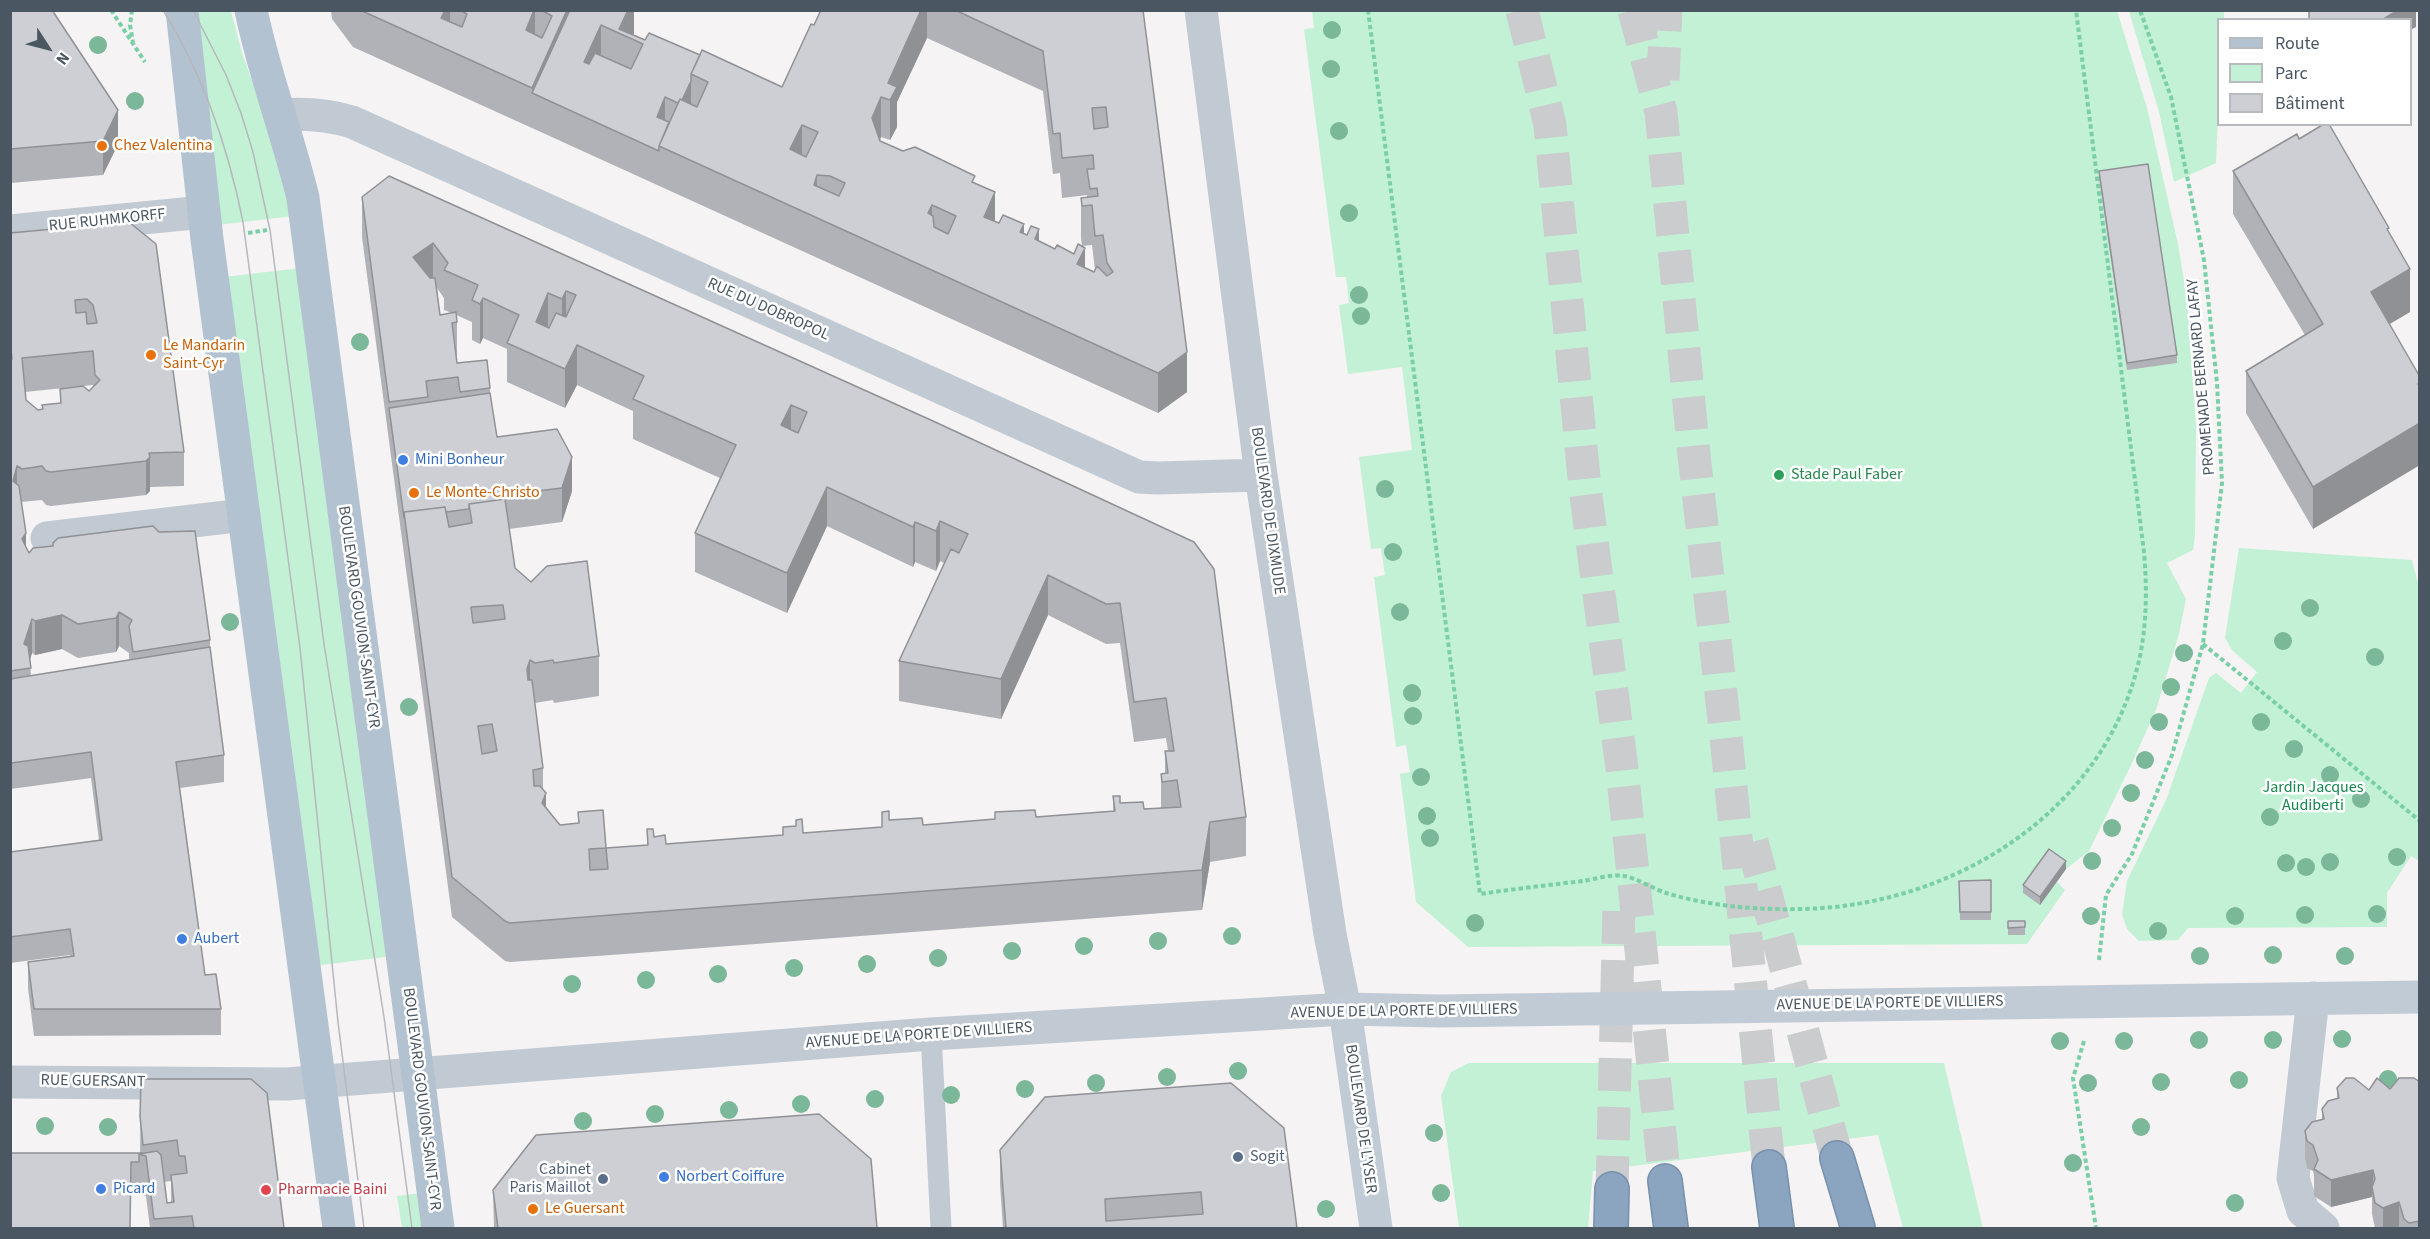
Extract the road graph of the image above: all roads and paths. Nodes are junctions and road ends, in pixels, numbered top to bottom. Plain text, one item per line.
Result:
1 (132, 10) edge
2 (182, 10) edge
3 (251, 10) edge
4 (1201, 10) edge
5 (1368, 10) edge
6 (2076, 10) edge
7 (2140, 10) edge
8 (134, 46) dead end
9 (281, 115) junction
10 (306, 224) junction
11 (206, 225) junction
12 (10, 231) edge
13 (1261, 475) junction
14 (244, 515) junction
15 (47, 538) dead end
16 (2203, 644) junction
17 (2420, 821) edge
18 (2420, 997) edge
19 (2313, 998) junction
20 (2095, 1001) junction
21 (1344, 1009) junction
22 (931, 1034) junction
23 (418, 1075) junction
24 (320, 1081) junction
25 (10, 1082) edge
26 (1837, 1158) tunnel mouth
27 (1769, 1167) tunnel mouth
28 (1665, 1182) tunnel mouth
29 (1612, 1189) tunnel mouth
30 (339, 1228) edge
31 (438, 1228) edge
32 (941, 1228) edge
33 (1376, 1228) edge
34 (1611, 1228) edge
35 (1671, 1228) edge
36 (1777, 1228) edge
37 (1858, 1228) edge
38 (2096, 1228) edge
39 (2323, 1228) edge

1 - 8 path
2 - 11 main road
3 - 9 main road, BOULEVARD GOUVION-SAINT-CYR
4 - 13 street, BOULEVARD DE DIXMUDE
5 - 6 path
7 - 16 path, PROMENADE BERNARD LAFAY
9 - 10 main road, BOULEVARD GOUVION-SAINT-CYR
9 - 13 street, RUE DU DOBROPOL
10 - 11 path
10 - 23 main road, BOULEVARD GOUVION-SAINT-CYR
11 - 12 street, RUE RUHMKORFF
11 - 14 main road
13 - 21 street, BOULEVARD DE DIXMUDE
14 - 15 street
14 - 24 main road
16 - 17 path
16 - 20 path, PROMENADE BERNARD LAFAY
18 - 19 street, AVENUE DE LA PORTE DE VILLIERS
19 - 20 street, AVENUE DE LA PORTE DE VILLIERS
19 - 39 street
20 - 21 street, AVENUE DE LA PORTE DE VILLIERS
20 - 38 path, PROMENADE BERNARD LAFAY
21 - 22 street, AVENUE DE LA PORTE DE VILLIERS
21 - 33 street, BOULEVARD DE L'YSER
22 - 23 street, AVENUE DE LA PORTE DE VILLIERS
22 - 32 lane
23 - 24 street, AVENUE DE LA PORTE DE VILLIERS
23 - 31 main road, BOULEVARD GOUVION-SAINT-CYR
24 - 25 street, RUE GUERSANT
24 - 30 main road
26 - 37 highway
27 - 36 highway
28 - 35 highway
29 - 34 highway

